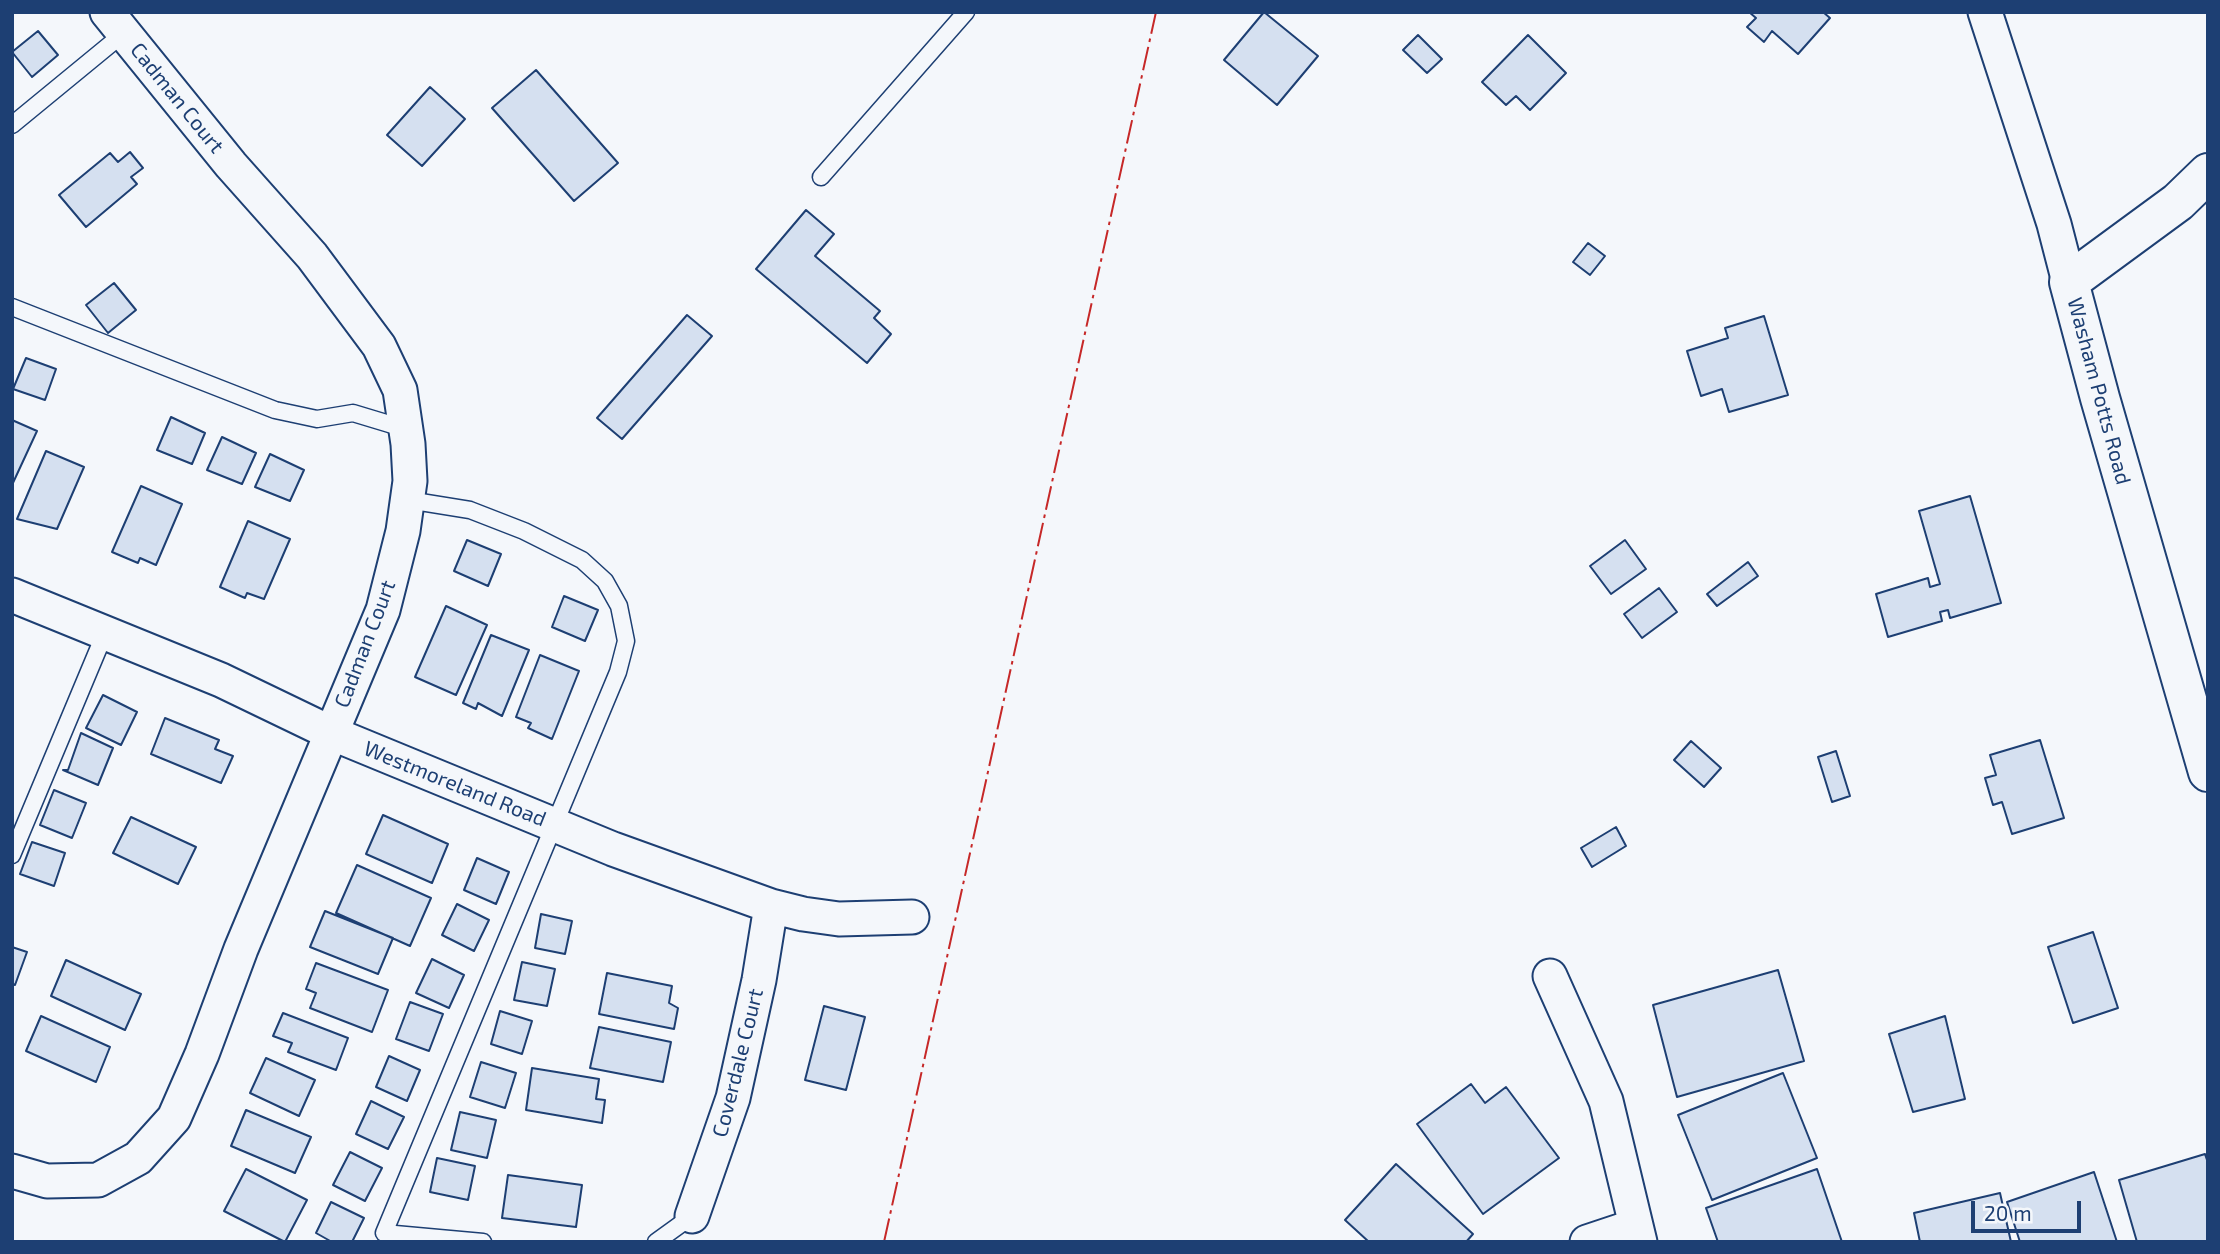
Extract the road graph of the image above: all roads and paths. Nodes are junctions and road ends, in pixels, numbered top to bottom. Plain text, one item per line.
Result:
1 (967, 12) edge
2 (1985, 12) edge
3 (116, 22) edge
4 (12, 125) edge
5 (2208, 173) edge
6 (821, 177) dead end
7 (2069, 282) junction
8 (12, 307) edge
9 (406, 429) junction
10 (408, 500) junction
11 (12, 595) edge
12 (105, 633) junction
13 (331, 733) junction
14 (2208, 772) edge
15 (555, 825) junction
16 (12, 855) edge
17 (771, 906) junction
18 (912, 917) dead end
19 (1550, 976) dead end
20 (12, 1171) edge
21 (692, 1216) joint
22 (1638, 1234) edge
23 (483, 1242) edge
24 (656, 1242) edge
25 (1587, 1242) edge

1 - 6 lane
2 - 7 street, Washam Potts Road
3 - 4 lane
3 - 9 street, Cadman Court
5 - 7 street
7 - 14 street, Washam Potts Road
8 - 9 lane
9 - 10 street, Cadman Court
10 - 13 street, Cadman Court
10 - 15 lane
11 - 12 street, Westmoreland Road
12 - 13 street, Westmoreland Road
12 - 16 lane
13 - 15 street, Westmoreland Road
13 - 20 street, Cadman Court
15 - 17 street, Westmoreland Road
15 - 23 lane
17 - 18 street, Westmoreland Road
17 - 21 street, Coverdale Court
19 - 22 street
21 - 24 lane
22 - 25 street

